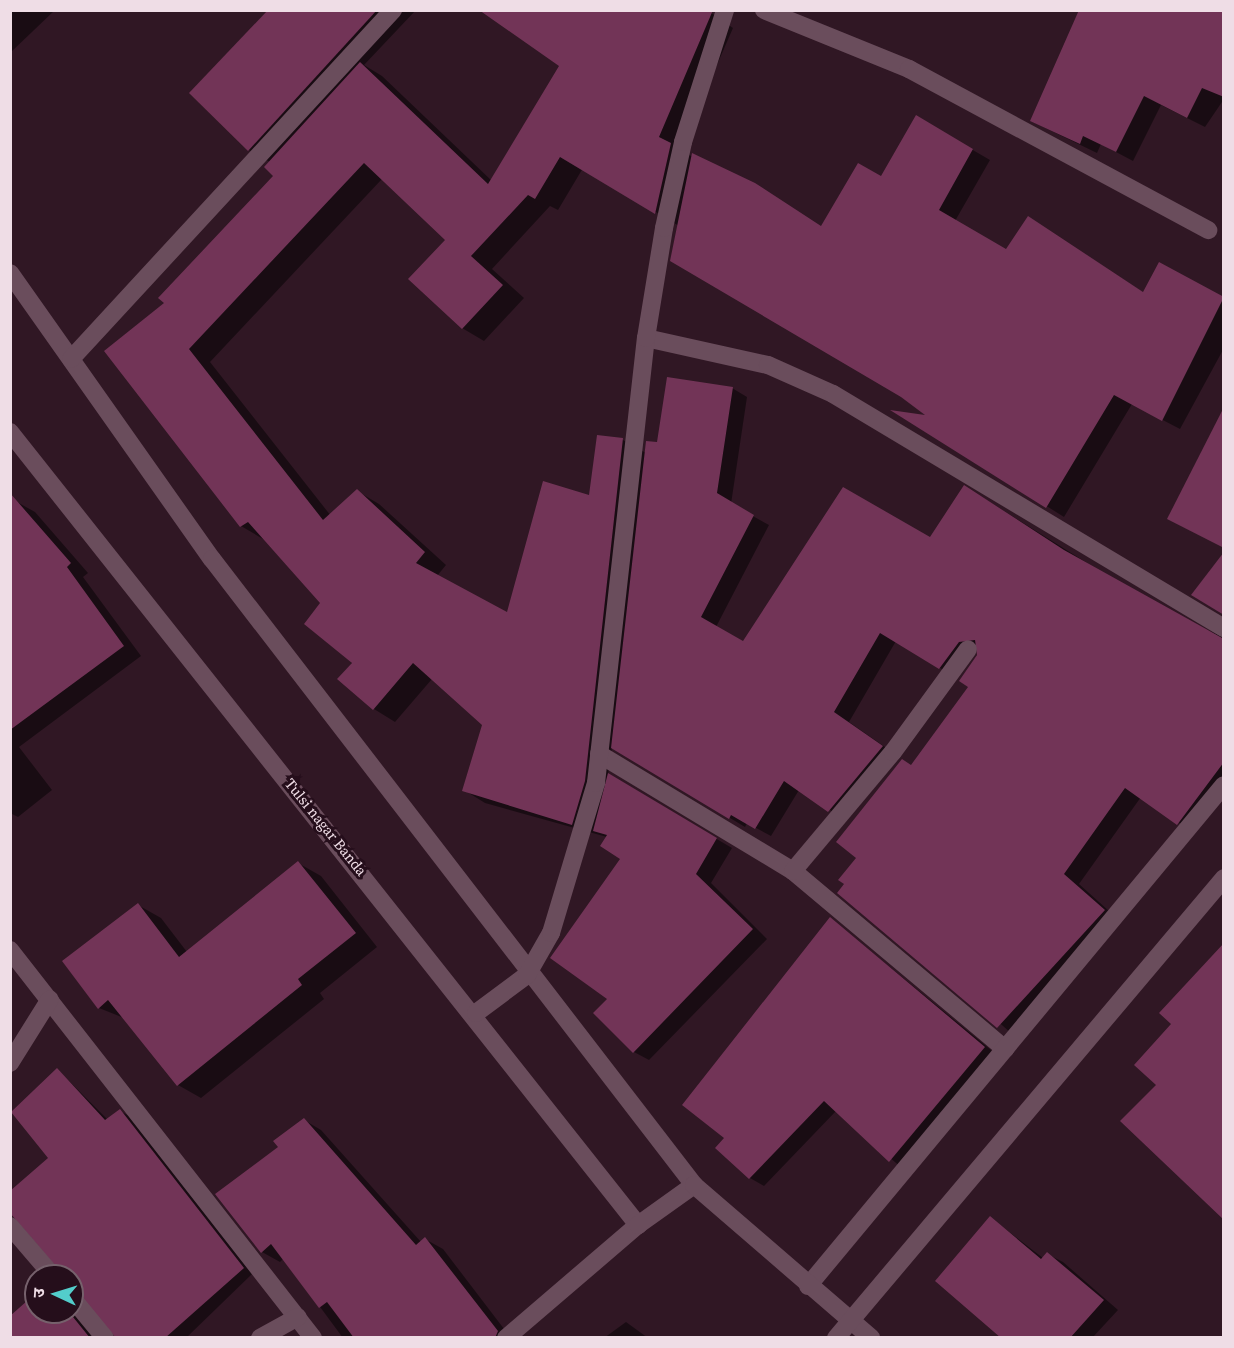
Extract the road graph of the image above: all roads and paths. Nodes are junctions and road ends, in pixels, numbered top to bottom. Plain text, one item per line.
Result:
1 (393, 10) edge
2 (725, 10) edge
3 (764, 10) edge
4 (1208, 230) dead end
5 (10, 273) edge
6 (646, 338) junction
7 (71, 359) junction
8 (10, 432) edge
9 (1224, 628) edge
10 (968, 649) dead end
11 (599, 754) junction
12 (1224, 785) edge
13 (793, 871) junction
14 (1224, 878) edge
15 (10, 950) edge
16 (527, 975) junction
17 (50, 999) junction
18 (476, 1013) junction
19 (1005, 1049) junction
20 (10, 1063) edge
21 (694, 1185) junction
22 (638, 1224) junction
23 (10, 1226) edge
24 (43, 1264) edge
25 (808, 1286) junction
26 (84, 1313) edge
27 (298, 1317) junction
28 (850, 1322) junction
29 (105, 1338) edge
30 (260, 1338) edge
31 (313, 1338) edge
32 (506, 1338) edge
33 (836, 1338) edge
34 (871, 1338) edge

1 - 7 street
2 - 6 street
3 - 4 street
5 - 7 street
6 - 9 street
6 - 11 street
7 - 16 street
8 - 18 street, Tulsi nagar Banda
10 - 13 street
11 - 13 street
11 - 16 street
12 - 19 street
13 - 19 street
14 - 28 street
15 - 17 street
16 - 18 street
16 - 21 street
17 - 20 street
17 - 27 street
18 - 22 street, Tulsi nagar Banda
19 - 25 street
21 - 22 street
21 - 25 street
22 - 32 street
23 - 24 street
25 - 28 street
26 - 29 street
27 - 30 street
27 - 31 street
28 - 33 street
28 - 34 street

